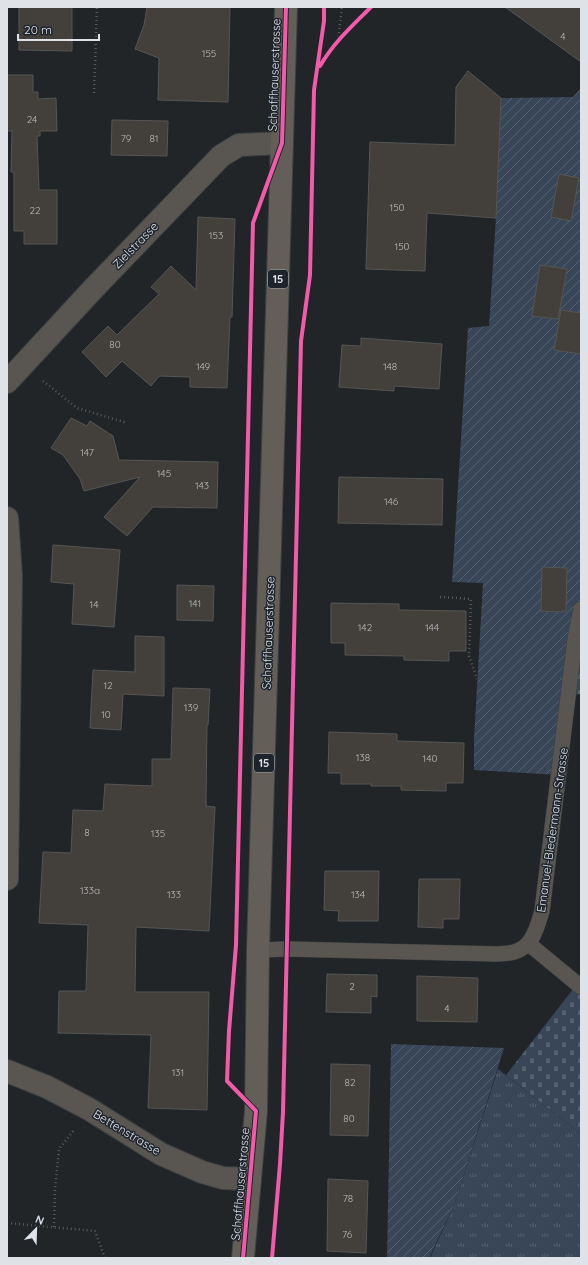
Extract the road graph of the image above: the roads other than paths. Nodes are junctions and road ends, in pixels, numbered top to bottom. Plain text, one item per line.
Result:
1 (286, 7) edge
2 (282, 143) junction
3 (7, 382) edge
4 (7, 518) edge
5 (581, 609) edge
6 (7, 879) edge
7 (529, 944) junction
8 (258, 950) junction
9 (581, 987) edge
10 (7, 1071) edge
11 (250, 1179) junction
12 (244, 1258) edge

1 - 2 main road, Schaffhauserstrasse / 15
2 - 3 street, Zielstrasse
2 - 8 main road, Schaffhauserstrasse / 15
4 - 6 street
5 - 7 lane, Emanuel-Biedermann-Strasse
7 - 8 lane
7 - 9 lane
8 - 11 main road, Schaffhauserstrasse / 15
10 - 11 street, Bettenstrasse
11 - 12 main road, Schaffhauserstrasse / 15

